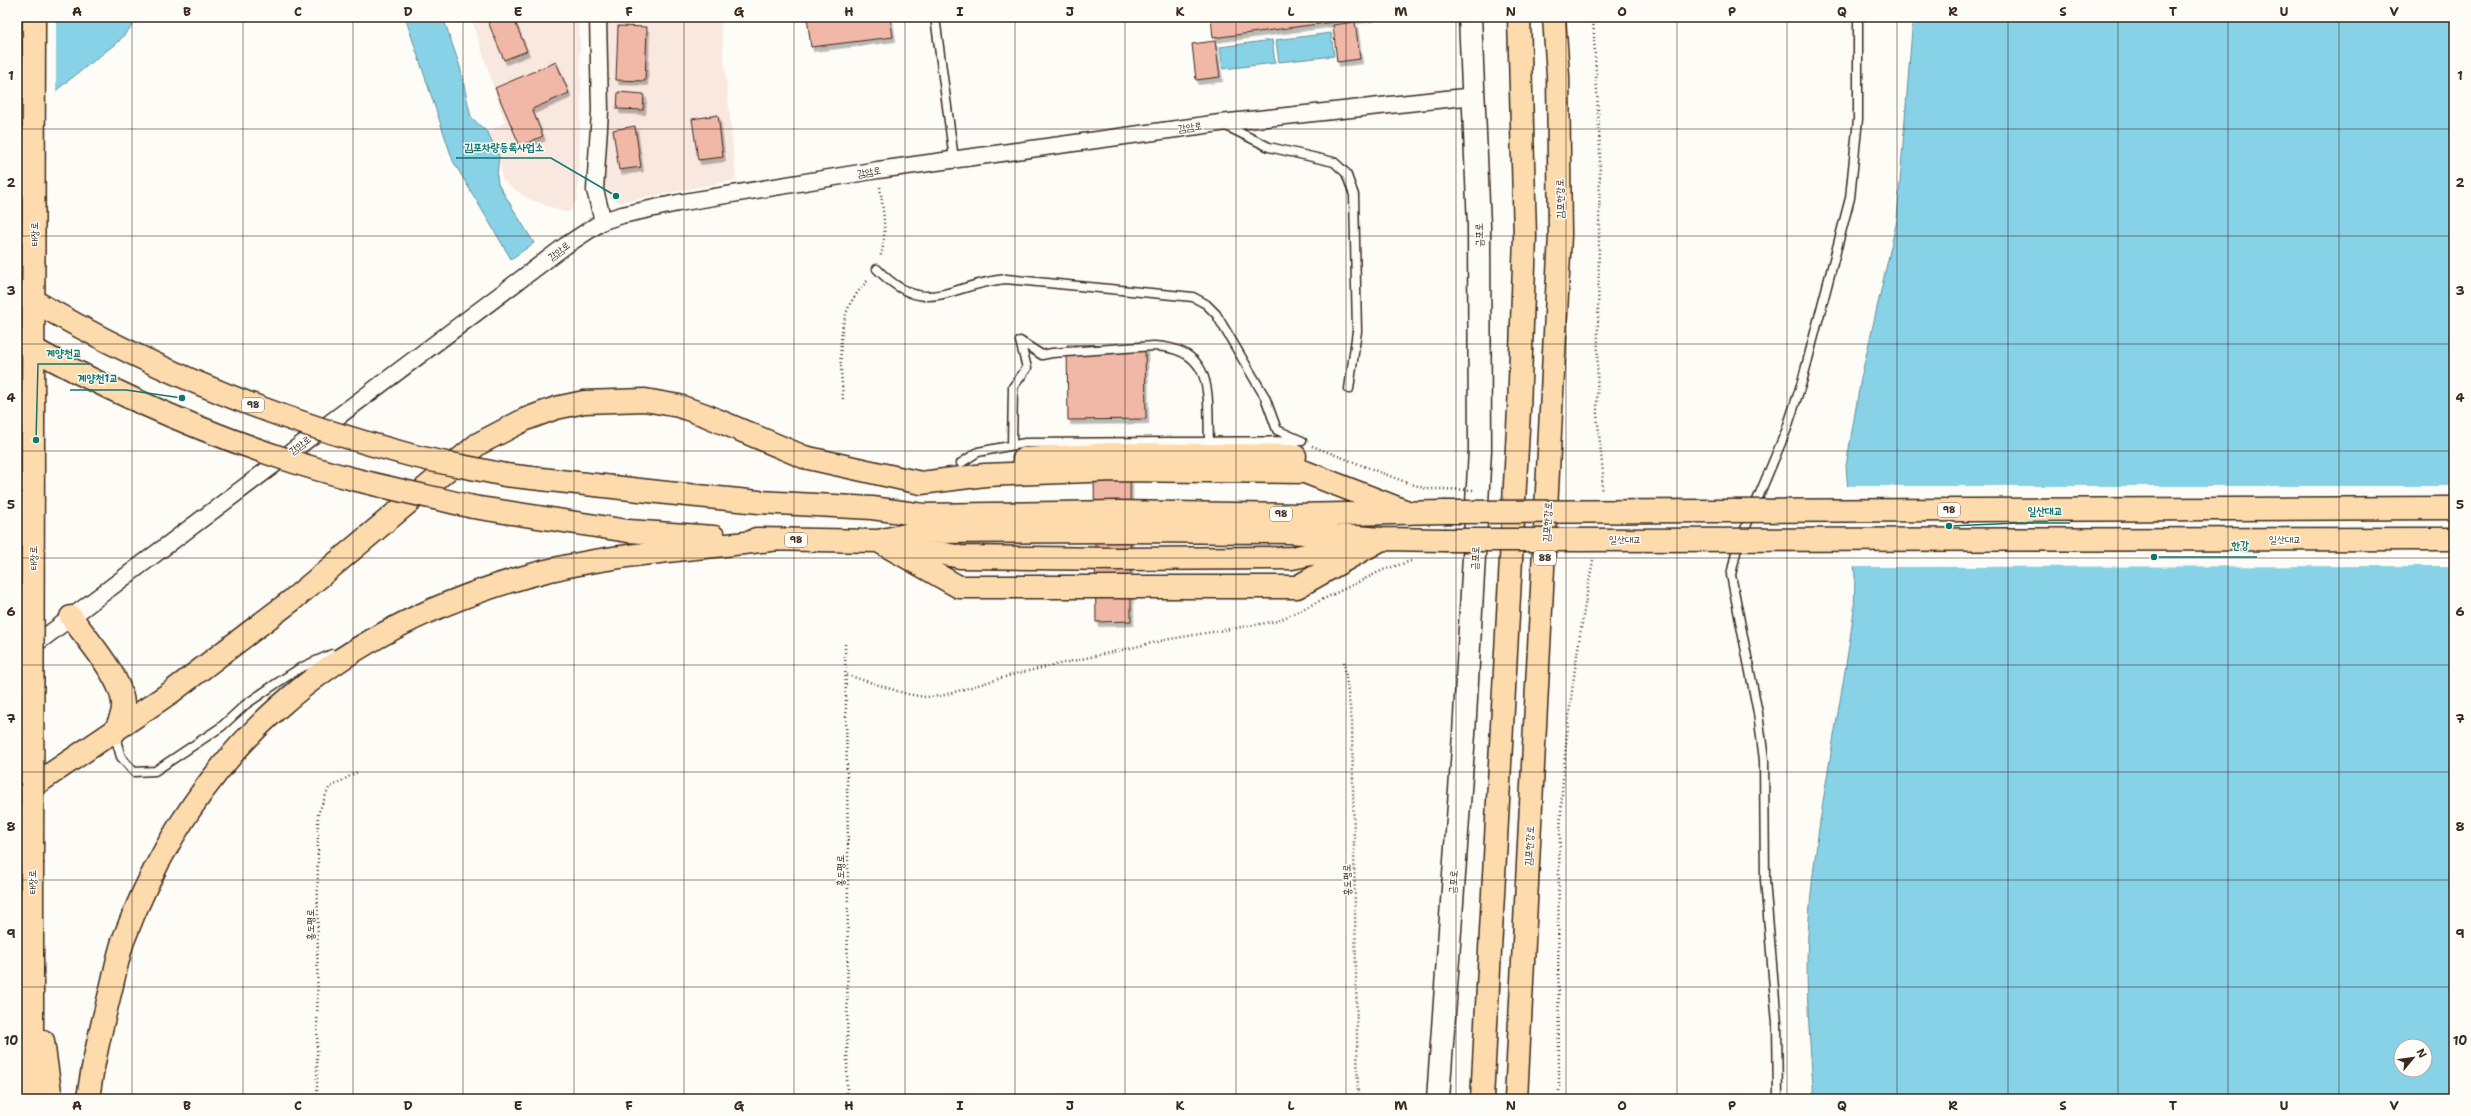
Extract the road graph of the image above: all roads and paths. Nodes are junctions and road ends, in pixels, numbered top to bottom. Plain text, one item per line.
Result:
1 (34, 17) edge
2 (598, 17) edge
3 (935, 17) edge
4 (1470, 17) edge
5 (1519, 17) edge
6 (1554, 17) edge
7 (1858, 17) edge
8 (1474, 96) junction
9 (1220, 123) junction
10 (954, 159) junction
11 (878, 170) junction
12 (603, 221) junction
13 (876, 269) junction
14 (17, 291) edge
15 (17, 340) edge
16 (1349, 390) dead end
17 (843, 399) dead end
18 (1209, 440) junction
19 (1302, 441) junction
20 (1012, 445) junction
21 (961, 463) junction
22 (921, 483) junction
23 (1444, 489) dead end
24 (872, 508) junction
25 (2454, 508) edge
26 (1410, 513) junction
27 (1382, 539) junction
28 (2454, 539) edge
29 (771, 540) junction
30 (878, 541) junction
31 (1418, 560) dead end
32 (71, 617) junction
33 (386, 631) junction
34 (845, 644) dead end
35 (17, 658) edge
36 (1344, 662) dead end
37 (847, 675) junction
38 (120, 686) junction
39 (170, 693) junction
40 (114, 733) junction
41 (359, 771) dead end
42 (17, 797) edge
43 (32, 1003) junction
44 (32, 1099) edge
45 (51, 1099) edge
46 (88, 1099) edge
47 (317, 1099) edge
48 (847, 1099) edge
49 (1358, 1099) edge
50 (1438, 1099) edge
51 (1482, 1099) edge
52 (1516, 1099) edge
53 (1778, 1099) edge

1 - 43 main road, 태장로, bridge
2 - 12 street
3 - 10 lane
4 - 8 main road, 금포로
5 - 51 main road
6 - 52 main road, 김포한강로 / 88
7 - 53 lane
8 - 9 street, 감암로
8 - 50 main road, 금포로
9 - 10 street, 감암로
9 - 16 lane
10 - 11 street, 감암로
11 - 12 street, 감암로
11 - 13 path
12 - 32 street, 감암로
13 - 17 path
13 - 19 lane
14 - 24 main road, 98, bridge
15 - 29 main road, 98, bridge
18 - 19 lane
18 - 20 lane
18 - 20 lane
19 - 23 path
20 - 21 lane
21 - 22 main road
21 - 26 main road
22 - 24 main road
22 - 26 main road
22 - 39 main road
24 - 26 main road, 98
25 - 26 main road, 98, bridge
27 - 28 main road, 일산대교 / 98, bridge
27 - 30 main road, 98
27 - 30 main road
29 - 30 main road, 98
29 - 33 main road
31 - 37 path
32 - 35 street, 감암로
32 - 38 main road
33 - 40 lane
33 - 46 main road
34 - 37 path, 홍도평로
36 - 49 path, 홍도평로
37 - 48 path, 홍도평로
38 - 39 main road
38 - 40 main road
39 - 40 main road
40 - 42 main road
41 - 47 path, 홍도평로
43 - 44 main road, 태장로
43 - 45 main road

